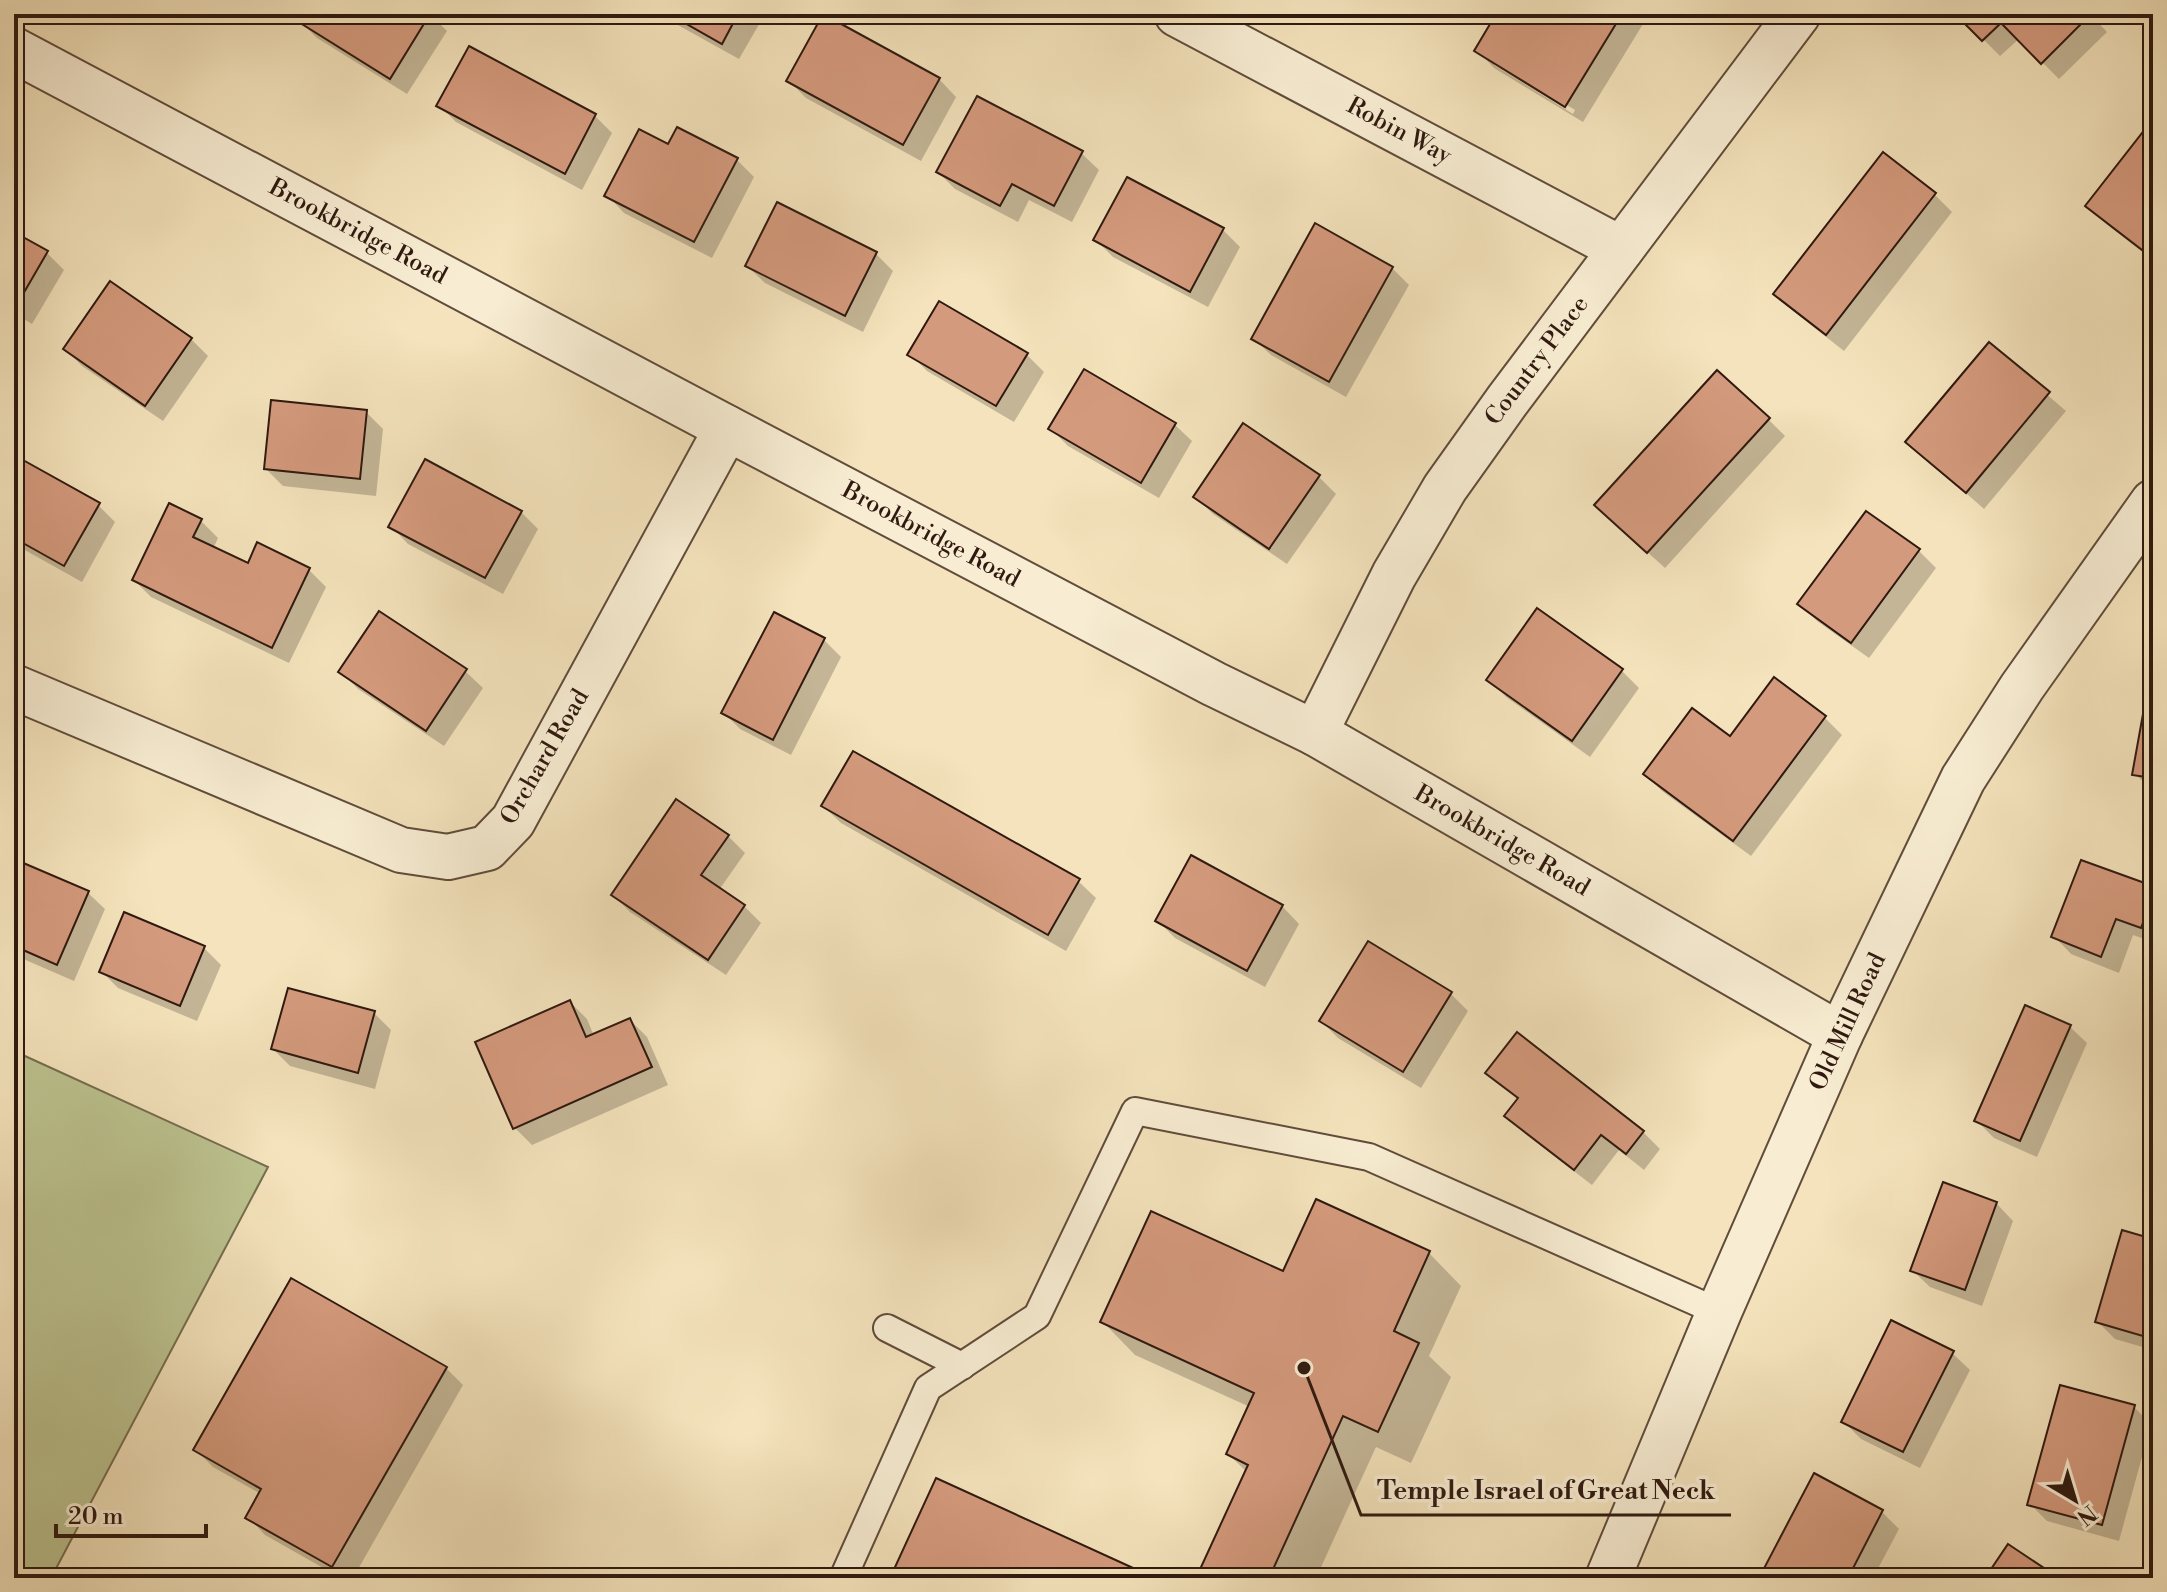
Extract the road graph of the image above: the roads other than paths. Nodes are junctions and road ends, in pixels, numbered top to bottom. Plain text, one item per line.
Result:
1 (1177, 14) edge
2 (1798, 14) edge
3 (14, 50) edge
4 (1621, 249) junction
5 (727, 428) junction
6 (2147, 521) edge
7 (14, 687) edge
8 (1315, 733) junction
9 (1840, 1035) junction
10 (1719, 1312) junction
11 (887, 1328) dead end
12 (962, 1366) junction
13 (843, 1578) edge
14 (1608, 1578) edge

1 - 4 street, Robin Way
2 - 4 street, Country Place
3 - 5 street, Brookbridge Road
4 - 8 street, Country Place
5 - 7 street, Orchard Road
5 - 8 street, Brookbridge Road
6 - 9 street, Old Mill Road
8 - 9 street, Brookbridge Road
9 - 10 street, Old Mill Road
10 - 12 lane
10 - 14 street, Old Mill Road
11 - 12 lane
12 - 13 lane

